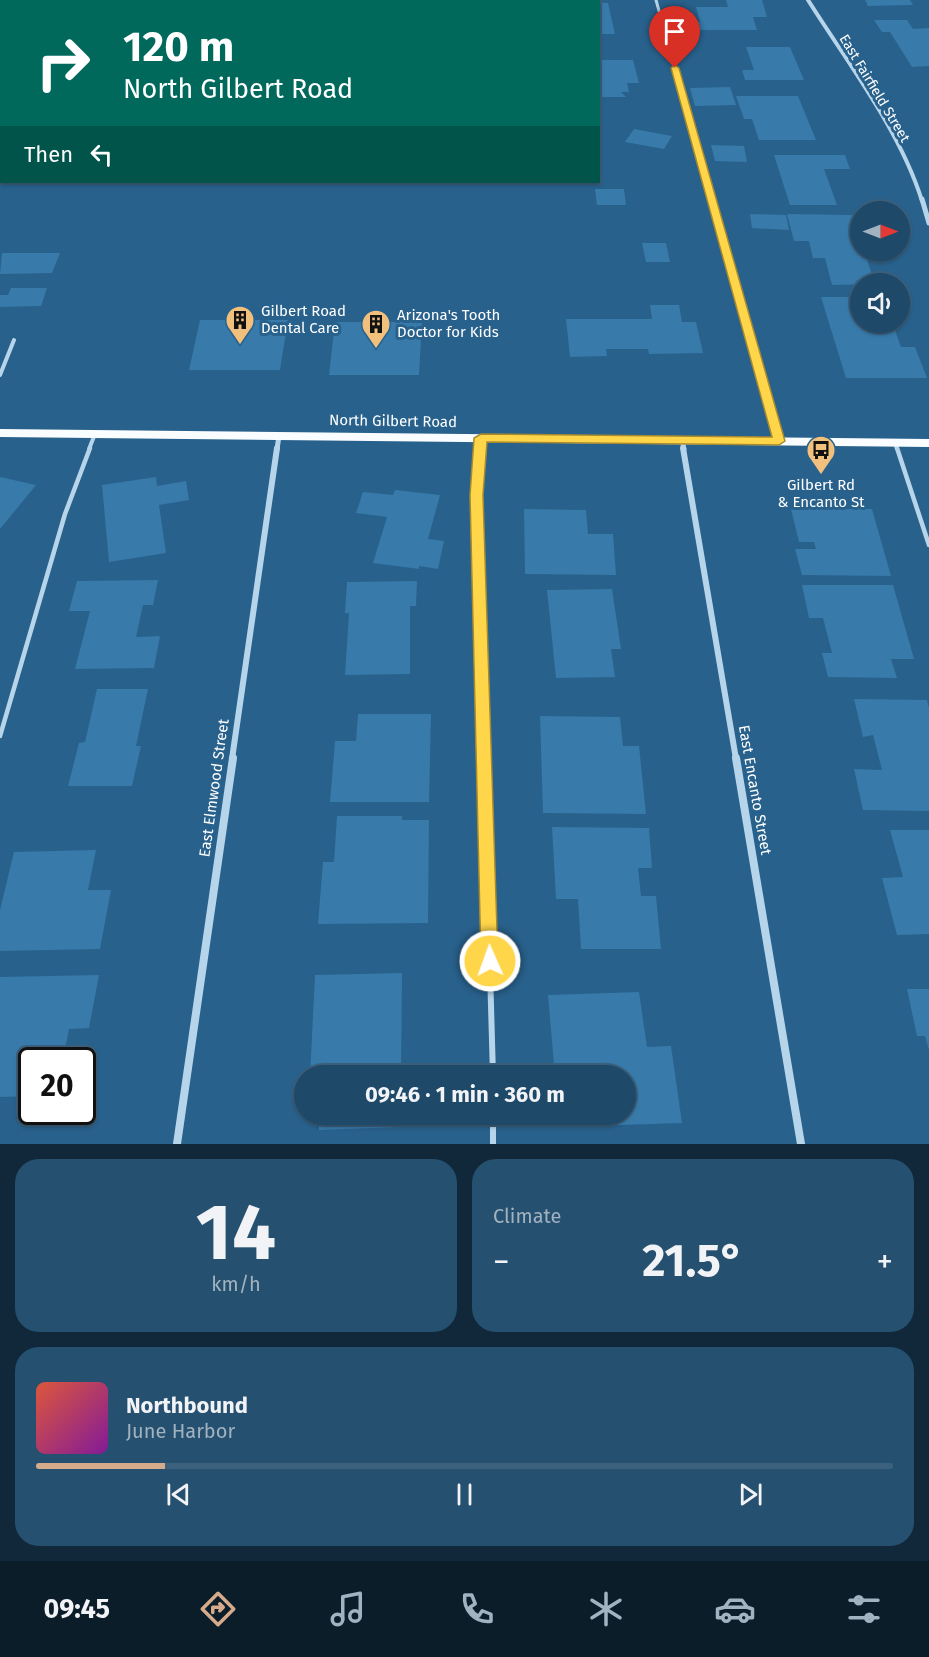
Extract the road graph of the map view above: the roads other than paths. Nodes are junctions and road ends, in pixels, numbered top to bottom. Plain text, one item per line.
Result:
1 (656, 0) edge
2 (808, 0) edge
3 (929, 223) edge
4 (14, 340) dead end
5 (0, 375) edge
6 (0, 433) edge
7 (95, 434) junction
8 (279, 436) junction
9 (481, 438) junction
10 (682, 440) junction
11 (779, 441) junction
12 (895, 442) junction
13 (929, 443) edge
14 (929, 545) edge
15 (0, 736) edge
16 (493, 1065) edge
17 (493, 1125) edge
18 (177, 1144) edge
19 (493, 1144) edge
20 (801, 1144) edge

1 - 11 lane
2 - 3 street, East Fairfield Street
4 - 5 lane
6 - 7 main road, North Gilbert Road
7 - 8 main road, North Gilbert Road
7 - 15 lane
8 - 9 main road, North Gilbert Road
8 - 18 street, East Elmwood Street
9 - 10 main road, North Gilbert Road
9 - 16 lane
10 - 11 main road, North Gilbert Road
10 - 20 street, East Encanto Street
11 - 12 main road, North Gilbert Road
12 - 13 main road, North Gilbert Road
12 - 14 lane
17 - 19 lane

